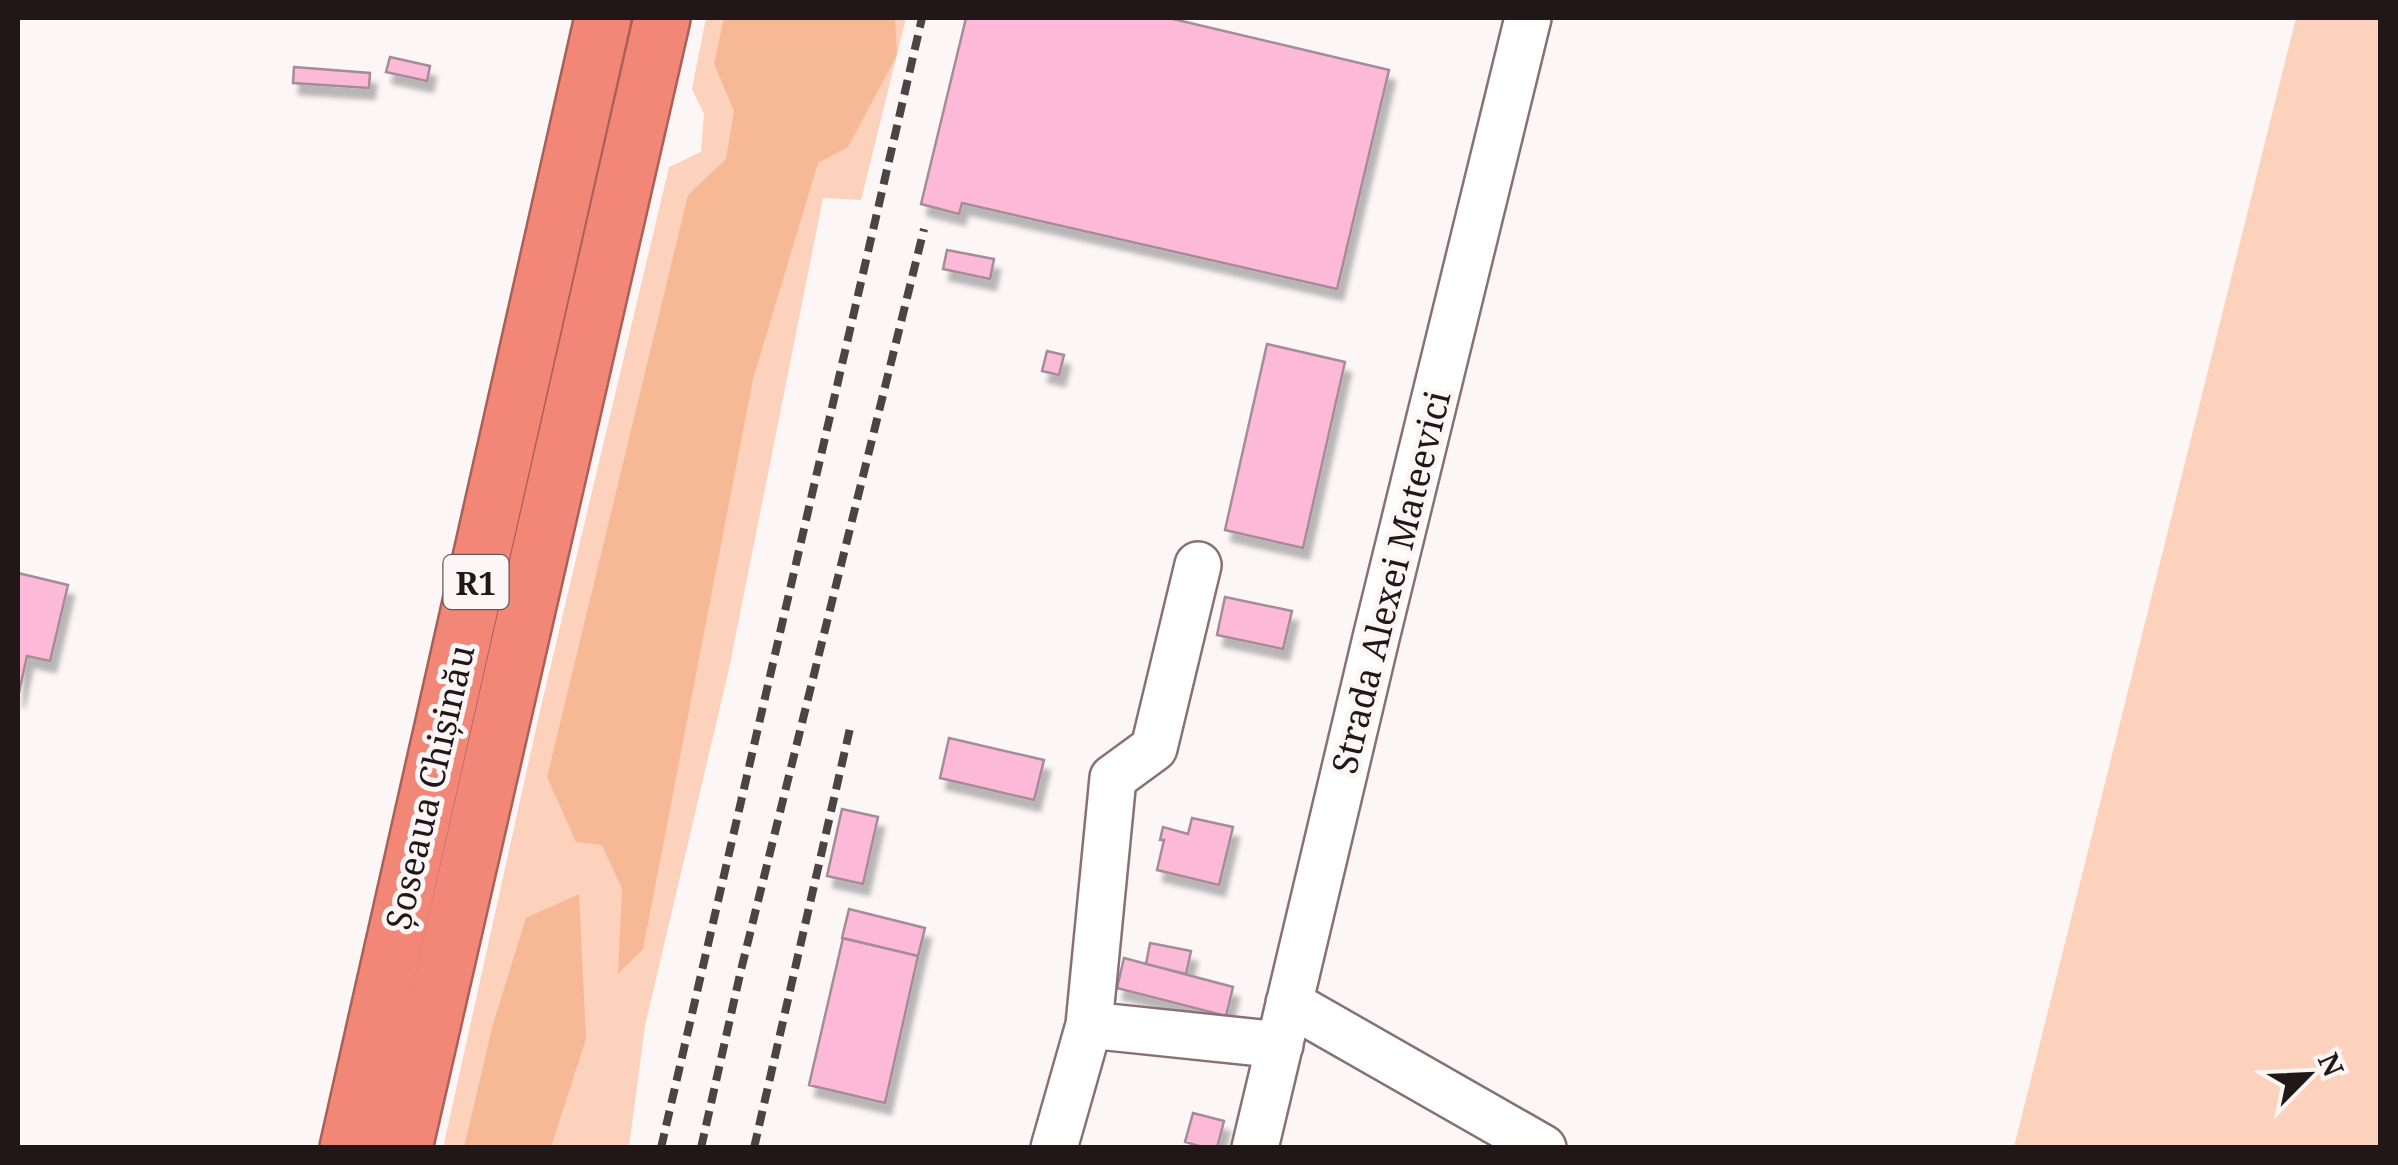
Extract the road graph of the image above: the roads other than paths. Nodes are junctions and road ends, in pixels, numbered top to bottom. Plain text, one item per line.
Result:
1 (603, 18) edge
2 (662, 18) edge
3 (1528, 18) edge
4 (1198, 565) dead end
5 (1284, 1024) junction
6 (1089, 1025) junction
7 (348, 1148) edge
8 (404, 1148) edge
9 (1054, 1148) edge
10 (1256, 1148) edge
11 (1543, 1148) edge

1 - 7 highway, Șoseaua Chișinău / R1
2 - 8 highway
3 - 5 street, Strada Alexei Mateevici
4 - 6 street
5 - 6 street
5 - 10 street, Strada Alexei Mateevici
5 - 11 street
6 - 9 street

